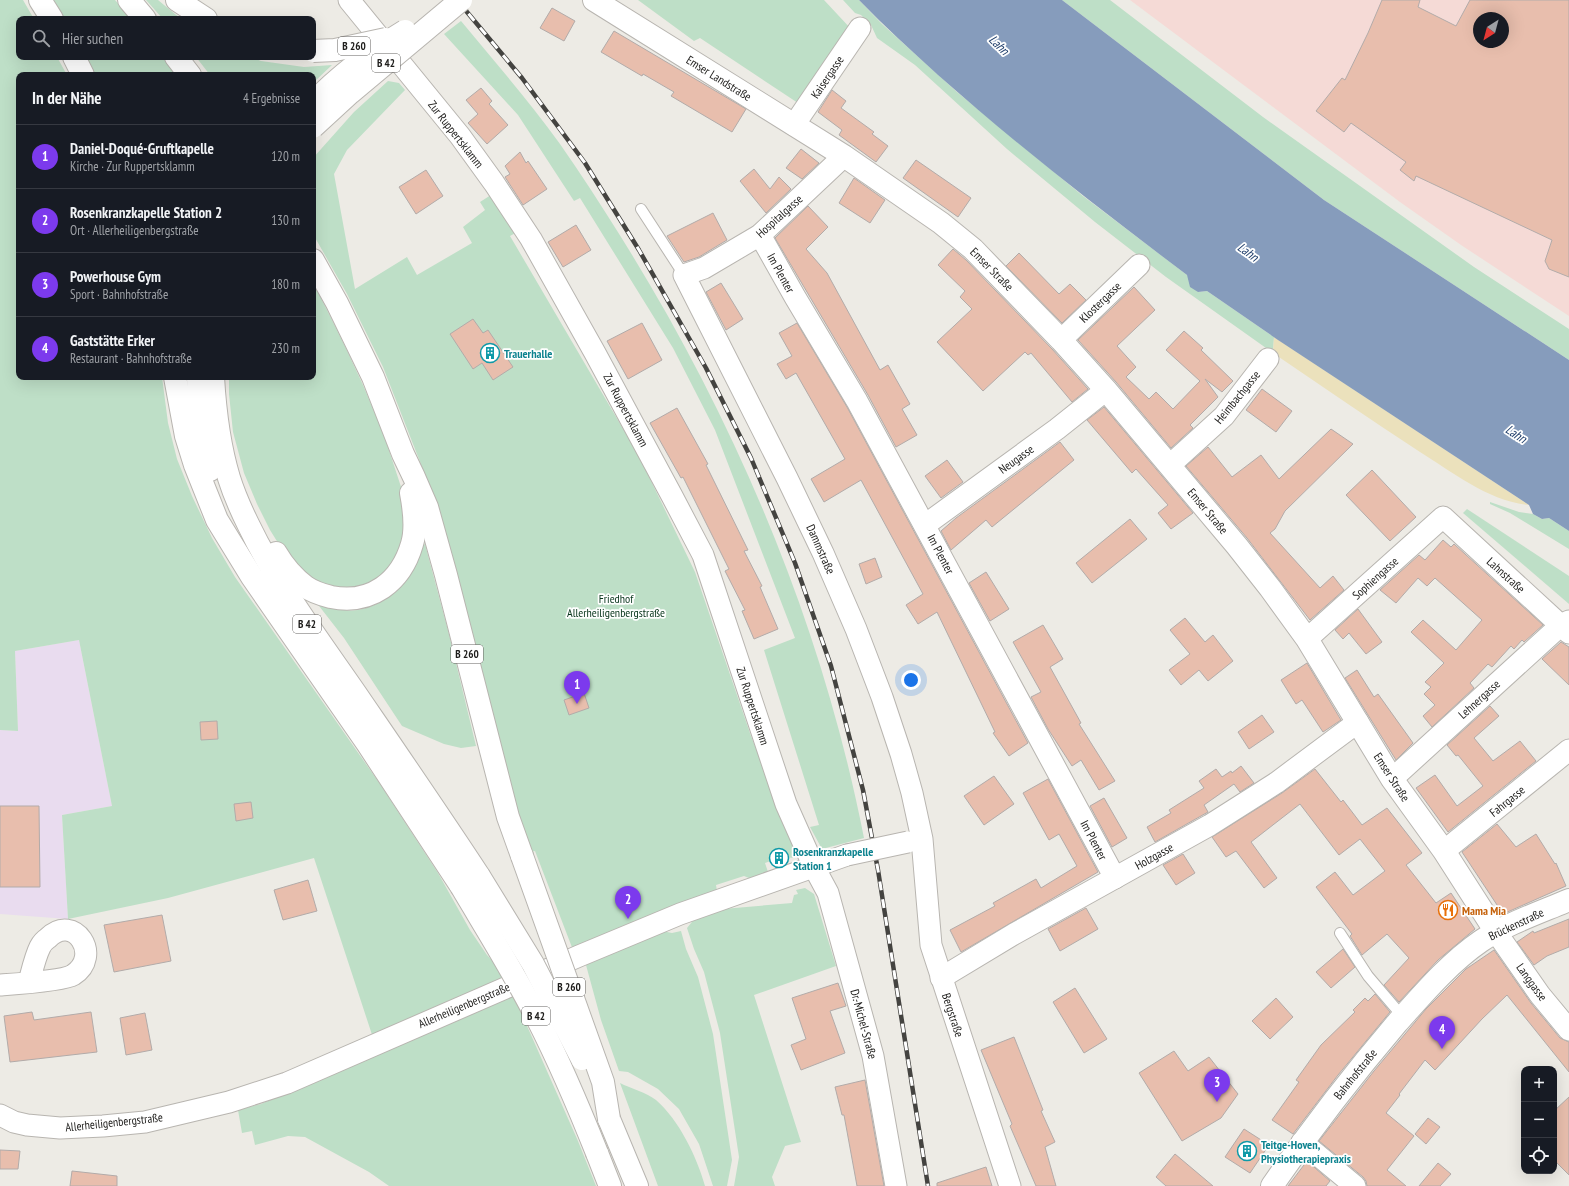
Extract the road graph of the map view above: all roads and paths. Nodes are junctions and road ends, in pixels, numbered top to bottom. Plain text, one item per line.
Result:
1 (40, 0) edge
2 (129, 0) edge
3 (177, 0) edge
4 (349, 0) edge
5 (457, 0) edge
6 (461, 0) edge
7 (594, 0) edge
8 (50, 16) edge
9 (143, 16) edge
10 (201, 16) edge
11 (860, 28) dead end
12 (395, 37) junction
13 (316, 51) edge
14 (76, 60) edge
15 (178, 60) edge
16 (82, 72) edge
17 (188, 72) edge
18 (316, 100) edge
19 (316, 124) edge
20 (794, 125) junction
21 (844, 156) junction
22 (641, 209) dead end
23 (760, 235) junction
24 (316, 265) edge
25 (1139, 265) dead end
26 (684, 275) junction
27 (1061, 340) junction
28 (1268, 359) dead end
29 (176, 380) edge
30 (198, 380) edge
31 (213, 380) edge
32 (1106, 390) junction
33 (219, 438) junction
34 (403, 454) junction
35 (1170, 465) junction
36 (1443, 517) joint
37 (925, 525) junction
38 (252, 577) junction
39 (1566, 626) edge
40 (1307, 639) junction
41 (1358, 722) junction
42 (1569, 750) edge
43 (1392, 779) junction
44 (915, 840) junction
45 (1444, 851) junction
46 (814, 867) junction
47 (1115, 878) junction
48 (470, 881) junction
49 (1569, 900) edge
50 (1496, 932) junction
51 (1340, 933) dead end
52 (1448, 969) joint
53 (941, 978) junction
54 (29, 982) dead end
55 (0, 985) edge
56 (1403, 1017) junction
57 (1569, 1030) edge
58 (0, 1115) edge
59 (609, 1119) junction
60 (1302, 1142) junction
61 (610, 1186) edge
62 (637, 1186) edge
63 (896, 1186) edge
64 (1010, 1186) edge
65 (1272, 1186) edge
66 (1355, 1186) edge

1 - 8 main road
2 - 9 main road
3 - 10 main road
4 - 46 street, Zur Ruppertsklamm
5 - 12 main road, B 42, bridge
6 - 19 main road, B 42, bridge
7 - 20 main road, Emser Landstraße
11 - 20 street, Kaisergasse
12 - 13 main road, B 260, bridge
12 - 18 main road, B 42, bridge
14 - 16 main road
15 - 17 main road
20 - 21 main road, Emser Landstraße
21 - 23 street, Hospitalgasse
21 - 27 main road, Emser Straße
22 - 26 lane
23 - 26 street, Hospitalgasse
23 - 37 street, Im Plenter
24 - 34 main road, B 260
25 - 27 street, Klostergasse
26 - 44 street, Dammstraße
27 - 32 main road, Emser Straße
28 - 35 street, Heimbachgasse
29 - 38 main road
30 - 38 main road, B 42
31 - 33 main road, B 42
32 - 35 main road, Emser Straße
32 - 37 street, Neugasse
33 - 34 main road, B 42
33 - 48 main road, B 42
34 - 59 main road, B 260, bridge
35 - 40 main road, Emser Straße
36 - 39 street, Lahnstraße
36 - 40 street, Sophiengasse
37 - 47 street, Im Plenter
38 - 48 main road, B 42
39 - 43 street, Lehnergasse
40 - 41 main road, Emser Straße
41 - 43 main road, Emser Straße
41 - 47 street, Holzgasse
42 - 45 street, Fahrgasse
43 - 45 main road, Emser Straße
44 - 46 street, Allerheiligenbergstraße, bridge
44 - 53 street, Bergstraße
45 - 50 main road, Emser Straße
46 - 58 street, Allerheiligenbergstraße
46 - 63 street, Dr.-Michel-Straße
47 - 53 street, Holzgasse
48 - 59 main road, B 42, bridge
48 - 61 main road, B 42, bridge
49 - 50 main road, Brückenstraße
50 - 52 main road, Brückenstraße
50 - 57 street, Langgasse
51 - 56 lane
52 - 56 main road, Bahnhofstraße
53 - 64 street, Bergstraße
54 - 55 street
56 - 60 main road, Bahnhofstraße
59 - 62 main road, B 42
60 - 65 main road, Bahnhofstraße
60 - 66 street

